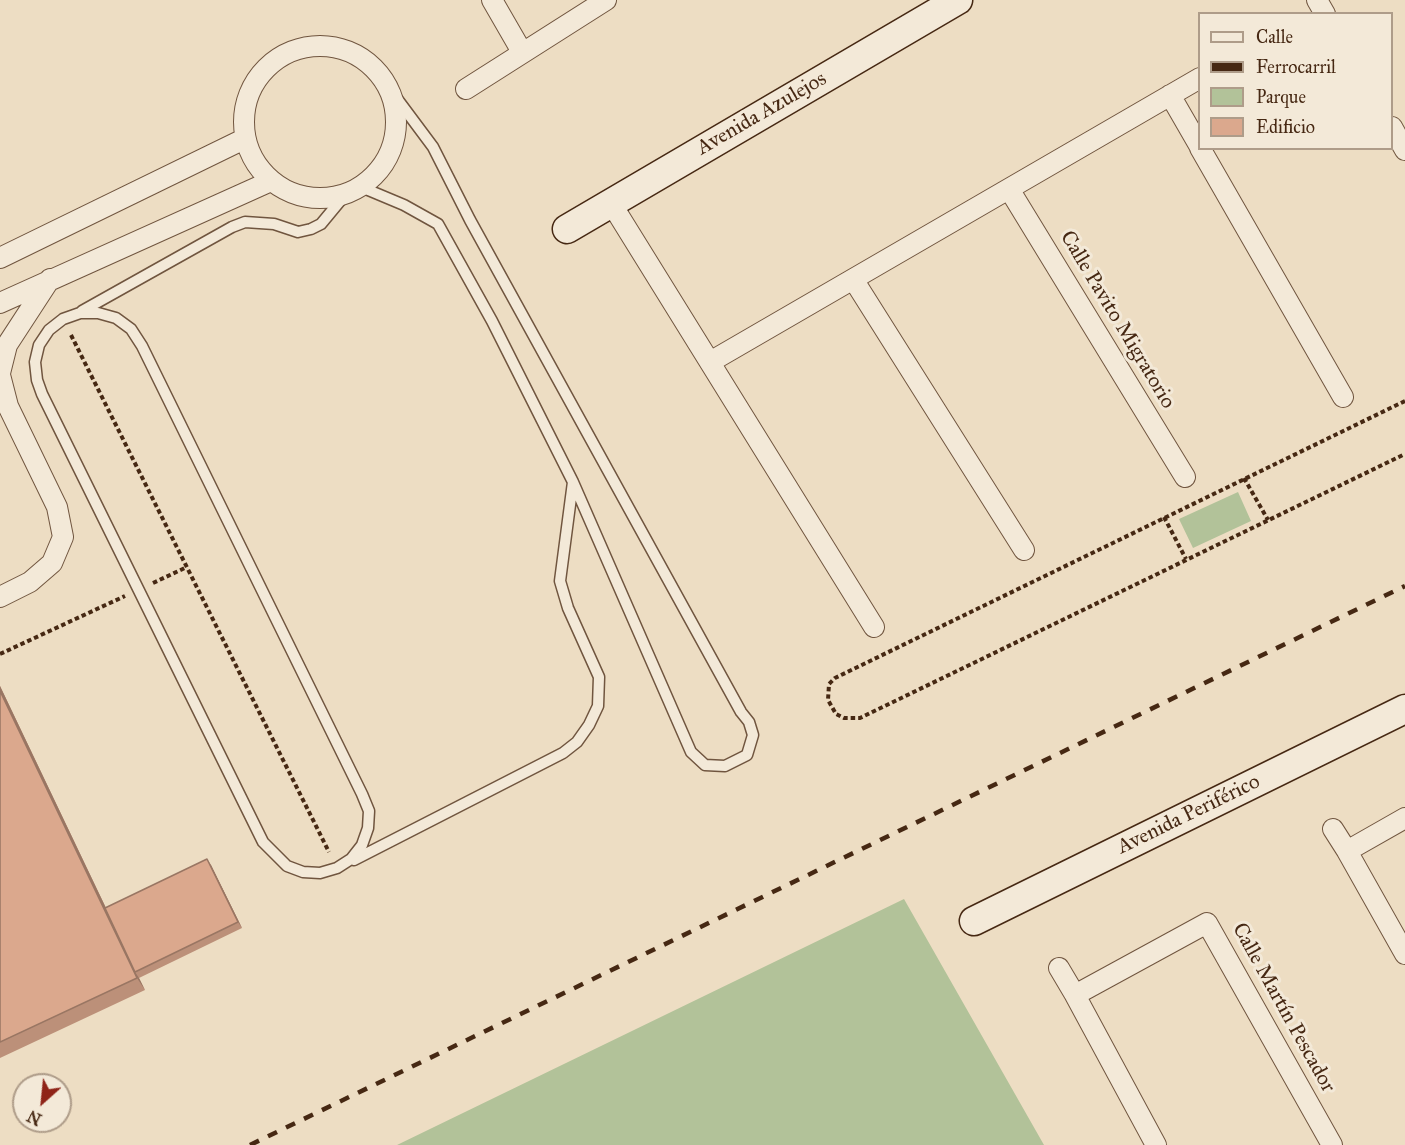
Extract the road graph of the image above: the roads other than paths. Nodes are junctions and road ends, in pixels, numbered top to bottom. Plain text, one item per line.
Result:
1 (492, 0) edge
2 (606, 0) edge
3 (958, 0) edge
4 (522, 52) junction
5 (1198, 79) edge
6 (389, 88) junction
7 (466, 89) dead end
8 (1170, 95) junction
9 (1393, 129) edge
10 (244, 139) junction
11 (1198, 144) edge
12 (1201, 150) edge
13 (1405, 150) edge
14 (271, 181) junction
15 (1009, 189) junction
16 (353, 191) junction
17 (611, 202) junction
18 (567, 229) dead end
19 (0, 258) edge
20 (50, 279) junction
21 (853, 279) junction
22 (0, 303) edge
23 (80, 313) junction
24 (710, 362) junction
25 (0, 374) edge
26 (1343, 397) dead end
27 (1185, 477) dead end
28 (573, 482) junction
29 (1024, 550) dead end
30 (0, 597) edge
31 (874, 627) dead end
32 (1405, 709) edge
33 (1405, 818) edge
34 (1334, 829) dead end
35 (1347, 851) junction
36 (337, 868) junction
37 (974, 921) dead end
38 (1405, 954) edge
39 (1059, 968) dead end
40 (1075, 995) junction
41 (1156, 1145) edge
42 (1332, 1145) edge

1 - 4 street
2 - 4 street
3 - 17 main road, Avenida Azulejos
4 - 7 street
5 - 8 street
6 - 10 street
6 - 16 street
6 - 28 lane
8 - 11 street
8 - 15 street
9 - 13 street
10 - 14 street
10 - 19 street
12 - 26 street
14 - 16 street
14 - 20 street
15 - 21 street
15 - 27 street, Calle Pavito Migratorio
16 - 23 lane
16 - 28 lane
17 - 18 main road, Avenida Azulejos
17 - 24 street
20 - 22 street
20 - 25 street
21 - 24 street
21 - 29 street
23 - 36 lane
23 - 36 lane
24 - 31 street
25 - 30 street
28 - 36 lane
32 - 37 main road, Avenida Periférico
33 - 35 street
34 - 35 street
35 - 38 street
39 - 40 street
40 - 41 street
40 - 42 street, Calle Martín Pescador

